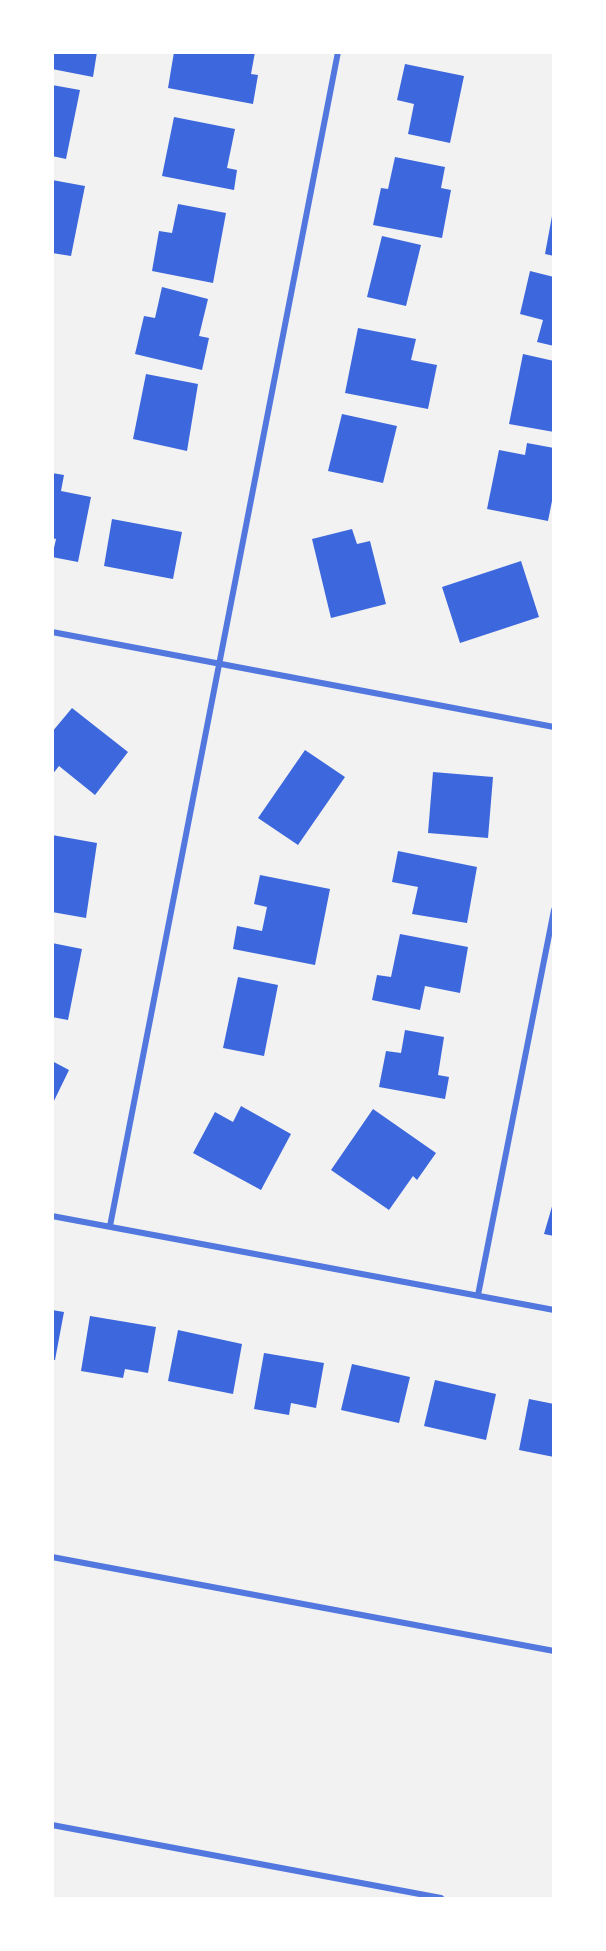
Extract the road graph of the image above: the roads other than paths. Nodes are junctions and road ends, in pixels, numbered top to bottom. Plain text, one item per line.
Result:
1 (338, 52) edge
2 (52, 632) edge
3 (220, 665) junction
4 (554, 727) edge
5 (554, 910) edge
6 (52, 1216) edge
7 (110, 1226) junction
8 (478, 1295) junction
9 (554, 1310) edge
10 (52, 1557) edge
11 (554, 1651) edge
12 (52, 1825) edge
13 (441, 1899) edge

1 - 3 street
2 - 3 street
3 - 4 street
3 - 7 street
5 - 8 street
6 - 7 street
7 - 8 street
8 - 9 street
10 - 11 street
12 - 13 street

